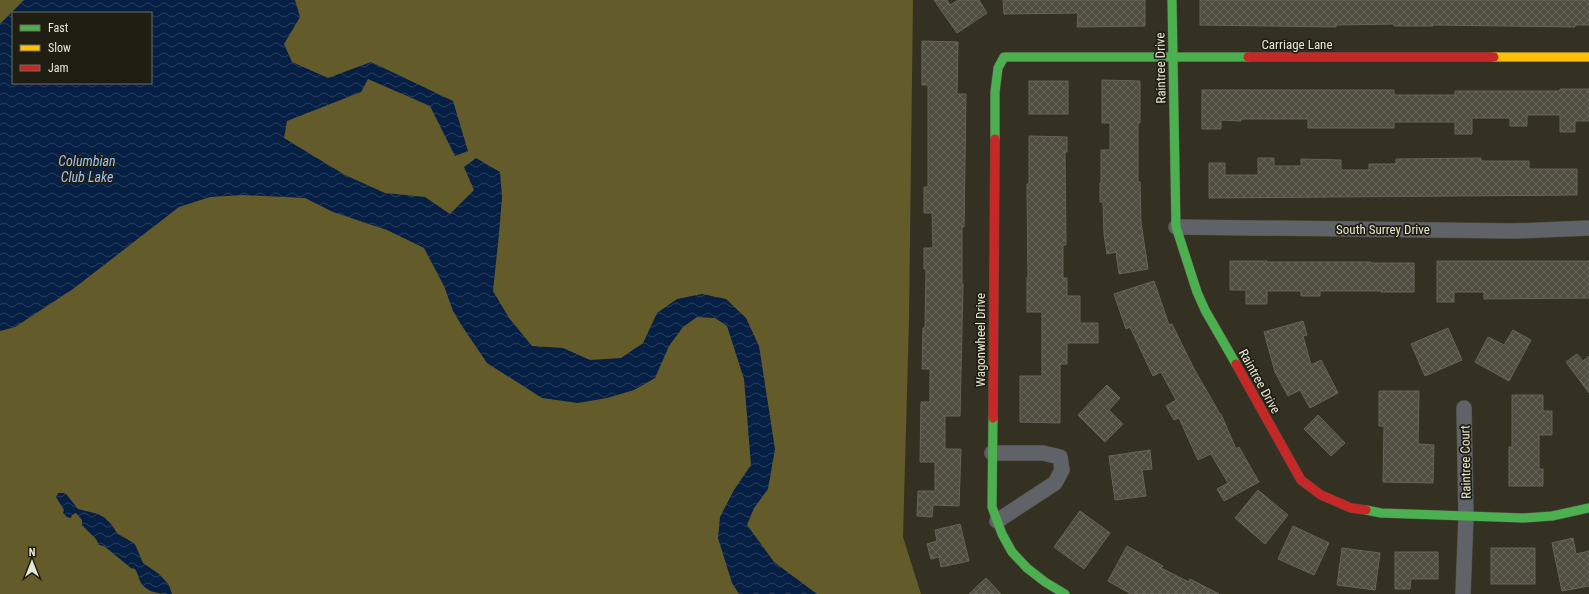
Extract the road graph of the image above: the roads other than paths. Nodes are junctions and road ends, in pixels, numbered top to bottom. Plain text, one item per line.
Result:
1 (1172, 0) edge
2 (1004, 57) joint
3 (1172, 57) junction
4 (1589, 57) edge
5 (1176, 227) junction
6 (1589, 228) edge
7 (1464, 408) dead end
8 (992, 452) junction
9 (1589, 508) edge
10 (1466, 516) junction
11 (997, 521) junction
12 (1065, 594) edge
13 (1463, 594) edge

1 - 3 street, Raintree Drive
2 - 3 street, Carriage Lane
2 - 8 street, Wagonwheel Drive
3 - 4 street, Carriage Lane
3 - 5 street, Raintree Drive
5 - 6 street, South Surrey Drive
5 - 10 street, Raintree Drive
7 - 10 street, Raintree Court
8 - 11 street, Wagonwheel Drive
8 - 11 street
9 - 10 street, Raintree Drive
10 - 13 street, Raintree Court
11 - 12 street, Wagonwheel Drive

